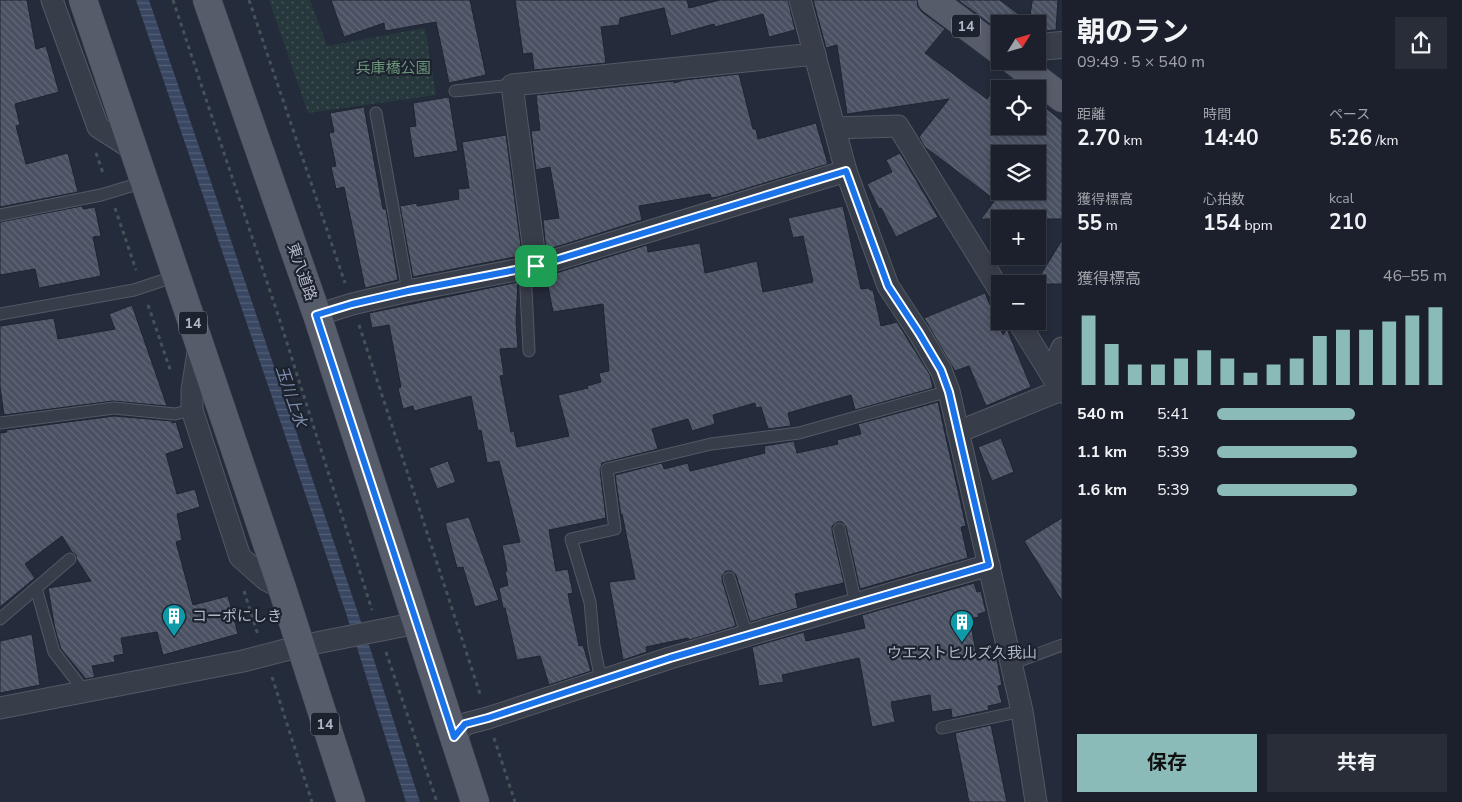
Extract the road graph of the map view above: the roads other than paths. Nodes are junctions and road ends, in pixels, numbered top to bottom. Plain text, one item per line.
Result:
1 (52, 0) edge
2 (83, 0) edge
3 (207, 0) edge
4 (800, 0) edge
5 (932, 0) edge
6 (991, 44) edge
7 (1062, 45) edge
8 (1046, 46) edge
9 (814, 54) junction
10 (1026, 70) edge
11 (512, 85) junction
12 (456, 91) dead end
13 (1062, 98) edge
14 (376, 113) dead end
15 (835, 128) junction
16 (134, 150) junction
17 (846, 171) junction
18 (145, 182) junction
19 (0, 215) edge
20 (531, 267) junction
21 (177, 276) junction
22 (991, 276) edge
23 (408, 291) junction
24 (0, 314) edge
25 (316, 315) junction
26 (1024, 330) edge
27 (200, 342) junction
28 (1062, 348) edge
29 (529, 351) dead end
30 (1058, 385) edge
31 (949, 392) junction
32 (192, 410) junction
33 (0, 423) edge
34 (958, 432) junction
35 (839, 529) dead end
36 (70, 559) dead end
37 (989, 565) junction
38 (729, 578) dead end
39 (36, 588) junction
40 (282, 588) junction
41 (856, 604) junction
42 (0, 619) edge
43 (417, 623) junction
44 (747, 636) junction
45 (310, 645) junction
46 (1062, 645) edge
47 (1011, 664) junction
48 (601, 680) junction
49 (84, 692) junction
50 (0, 708) edge
51 (1022, 711) junction
52 (942, 728) dead end
53 (454, 737) junction
54 (351, 802) edge
55 (475, 802) edge
56 (1036, 802) edge

1 - 16 street
2 - 16 main road, 14
3 - 25 main road, 東八道路
4 - 9 street
5 - 6 main road, 14
7 - 8 street
9 - 11 street
9 - 15 street
10 - 13 main road
11 - 12 lane
11 - 20 street
14 - 23 lane
15 - 17 street
15 - 22 street
16 - 18 main road, 14
17 - 20 street
17 - 31 street
18 - 19 lane
18 - 21 main road, 14
20 - 23 street
20 - 29 lane
21 - 24 lane
21 - 27 main road, 14
23 - 25 street
25 - 43 main road, 東八道路
26 - 30 street
27 - 32 street
27 - 40 main road, 14
28 - 30 street
30 - 34 street
31 - 34 street
31 - 48 lane
32 - 33 lane
32 - 40 street
34 - 37 street
35 - 41 lane
36 - 39 lane
37 - 41 street
37 - 47 street
38 - 44 lane
39 - 42 lane
39 - 49 lane
40 - 45 main road, 14
41 - 44 street
43 - 45 street
43 - 53 main road, 東八道路
44 - 48 street
45 - 49 street
45 - 54 main road, 14
46 - 47 lane
47 - 51 street
48 - 53 street
49 - 50 street
51 - 52 lane
51 - 56 street
53 - 55 main road, 東八道路

